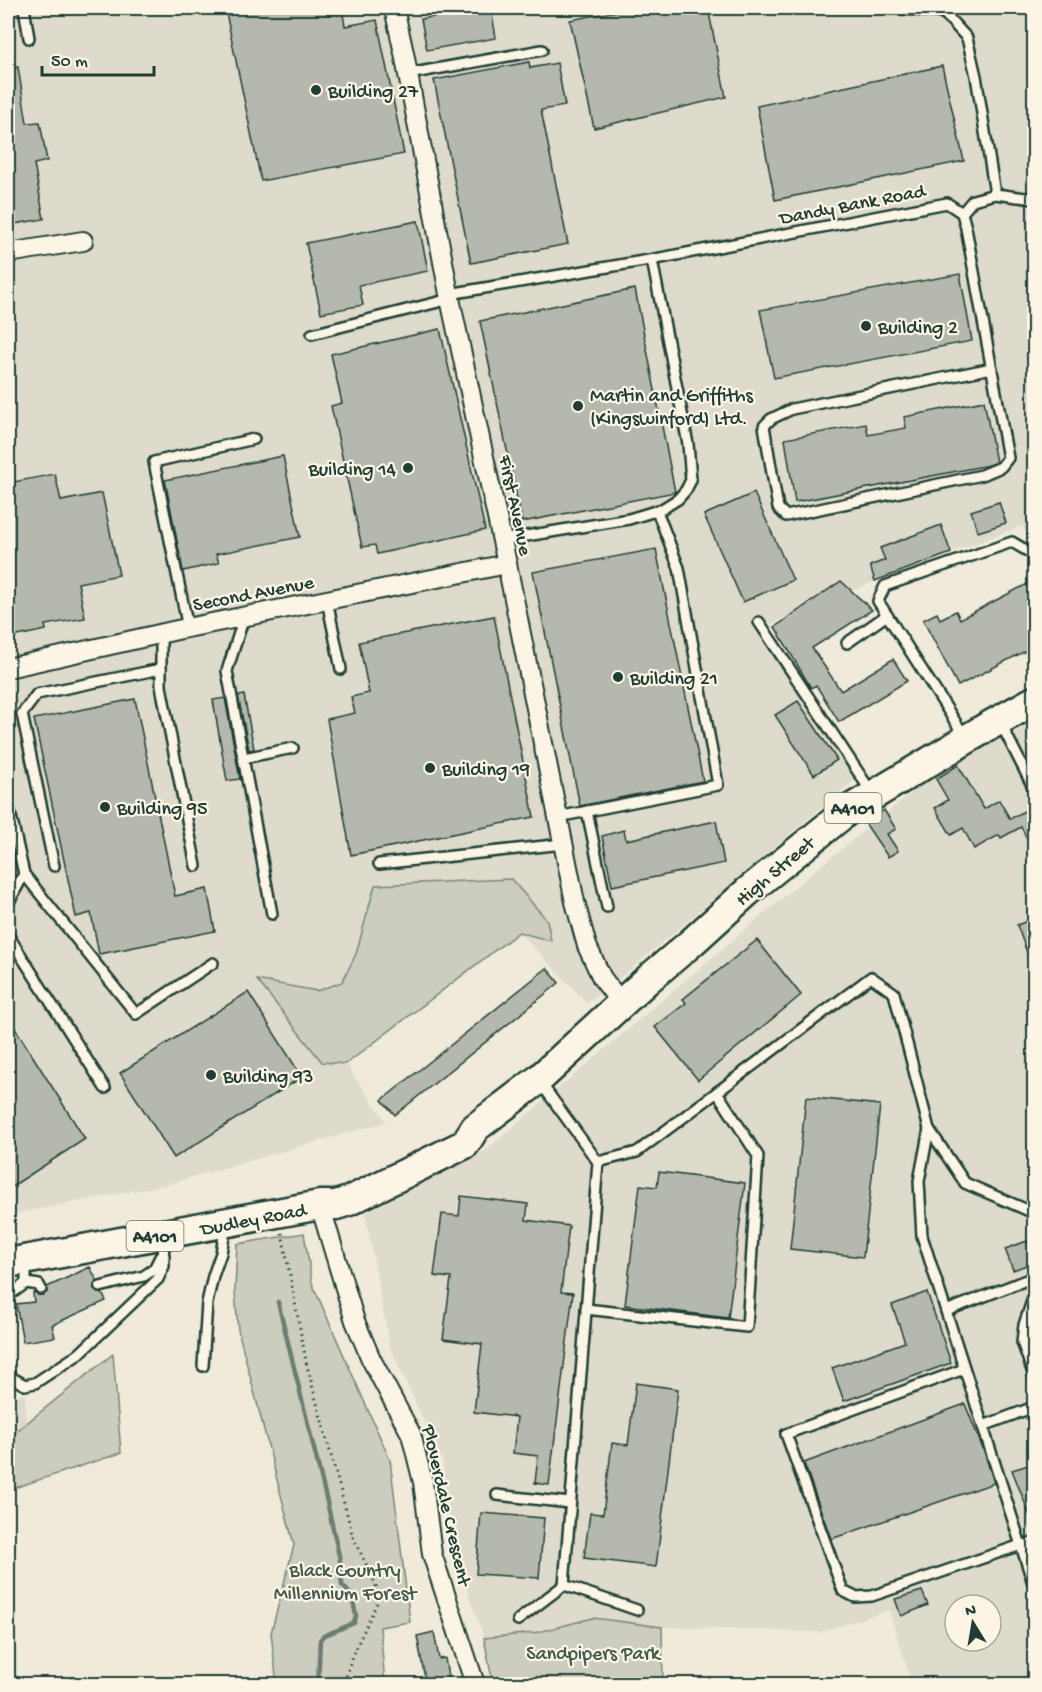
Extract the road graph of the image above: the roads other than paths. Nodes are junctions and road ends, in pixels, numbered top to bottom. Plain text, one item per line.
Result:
1 (24, 8) edge
2 (394, 8) edge
3 (896, 8) edge
4 (29, 38) dead end
5 (542, 50) dead end
6 (408, 74) junction
7 (995, 194) junction
8 (1035, 199) edge
9 (962, 213) junction
10 (82, 241) dead end
11 (8, 253) edge
12 (652, 260) junction
13 (450, 297) junction
14 (312, 334) dead end
15 (992, 368) junction
16 (254, 440) dead end
17 (657, 511) junction
18 (502, 540) junction
19 (1035, 555) edge
20 (507, 564) junction
21 (327, 600) junction
22 (887, 615) junction
23 (244, 617) junction
24 (759, 622) dead end
25 (188, 628) junction
26 (161, 634) junction
27 (848, 644) dead end
28 (8, 668) edge
29 (161, 669) junction
30 (340, 669) dead end
31 (1035, 701) edge
32 (999, 720) junction
33 (966, 739) junction
34 (293, 748) dead end
35 (244, 758) junction
36 (1035, 789) edge
37 (873, 795) junction
38 (8, 803) edge
39 (587, 811) junction
40 (558, 817) junction
41 (564, 844) junction
42 (379, 864) dead end
43 (54, 866) dead end
44 (196, 866) dead end
45 (24, 874) junction
46 (8, 904) edge
47 (608, 907) dead end
48 (272, 914) dead end
49 (8, 935) edge
50 (213, 963) dead end
51 (621, 1003) junction
52 (538, 1080) junction
53 (105, 1088) dead end
54 (717, 1092) junction
55 (929, 1129) junction
56 (598, 1162) junction
57 (320, 1205) junction
58 (1035, 1213) edge
59 (227, 1223) junction
60 (164, 1245) junction
61 (20, 1269) edge
62 (1035, 1277) edge
63 (99, 1287) dead end
64 (41, 1289) dead end
65 (1035, 1295) edge
66 (8, 1296) edge
67 (586, 1309) junction
68 (946, 1311) junction
69 (203, 1366) dead end
70 (964, 1369) junction
71 (8, 1373) edge
72 (1035, 1376) edge
73 (1035, 1407) edge
74 (983, 1426) junction
75 (497, 1495) dead end
76 (570, 1503) junction
77 (1035, 1543) edge
78 (1021, 1545) junction
79 (564, 1585) junction
80 (1035, 1586) edge
81 (637, 1610) dead end
82 (518, 1620) dead end
83 (476, 1684) edge

1 - 4 lane
2 - 6 street, First Avenue
3 - 7 lane
5 - 6 lane
6 - 13 street, First Avenue
7 - 8 lane
7 - 9 lane
9 - 12 lane, Dandy Bank Road
9 - 15 lane
10 - 11 street
12 - 13 lane, Dandy Bank Road
12 - 17 lane
13 - 14 lane, Dandy Bank Road
13 - 18 street, First Avenue
15 - 15 lane
16 - 25 lane
17 - 18 lane
17 - 39 lane
18 - 20 street, First Avenue
19 - 22 lane
20 - 21 street, Second Avenue
20 - 40 street, First Avenue
21 - 23 street, Second Avenue
21 - 30 lane
22 - 27 lane
22 - 33 lane
23 - 25 street, Second Avenue
23 - 35 lane
24 - 37 lane
25 - 26 street, Second Avenue
26 - 28 street, Second Avenue
26 - 29 lane
29 - 43 lane
29 - 44 lane
31 - 32 main road, High Street / A4101
32 - 33 main road, High Street / A4101
32 - 36 lane
33 - 37 main road, High Street / A4101
34 - 35 lane
35 - 48 lane
37 - 51 main road, High Street / A4101
38 - 45 lane
39 - 40 lane
39 - 47 lane
40 - 41 street, First Avenue
41 - 42 lane
41 - 51 street, First Avenue
45 - 46 lane
45 - 50 lane
49 - 53 lane
51 - 52 main road, Dudley Road / A4101
52 - 56 lane
52 - 57 main road, Dudley Road / A4101
54 - 55 lane
54 - 56 lane
54 - 67 lane
55 - 58 lane
55 - 68 lane
56 - 67 lane
57 - 59 main road, Dudley Road / A4101
57 - 83 street, Ploverdale Crescent
59 - 60 main road, Dudley Road / A4101
59 - 69 lane
60 - 61 main road, Dudley Road / A4101
60 - 63 lane
60 - 71 lane
61 - 64 lane
61 - 66 lane
62 - 68 lane
65 - 72 lane
67 - 76 lane
68 - 70 lane
70 - 74 lane
70 - 78 lane
73 - 74 lane
74 - 78 lane
75 - 76 lane
76 - 79 lane
77 - 78 lane
78 - 80 lane
79 - 81 lane
79 - 82 lane

